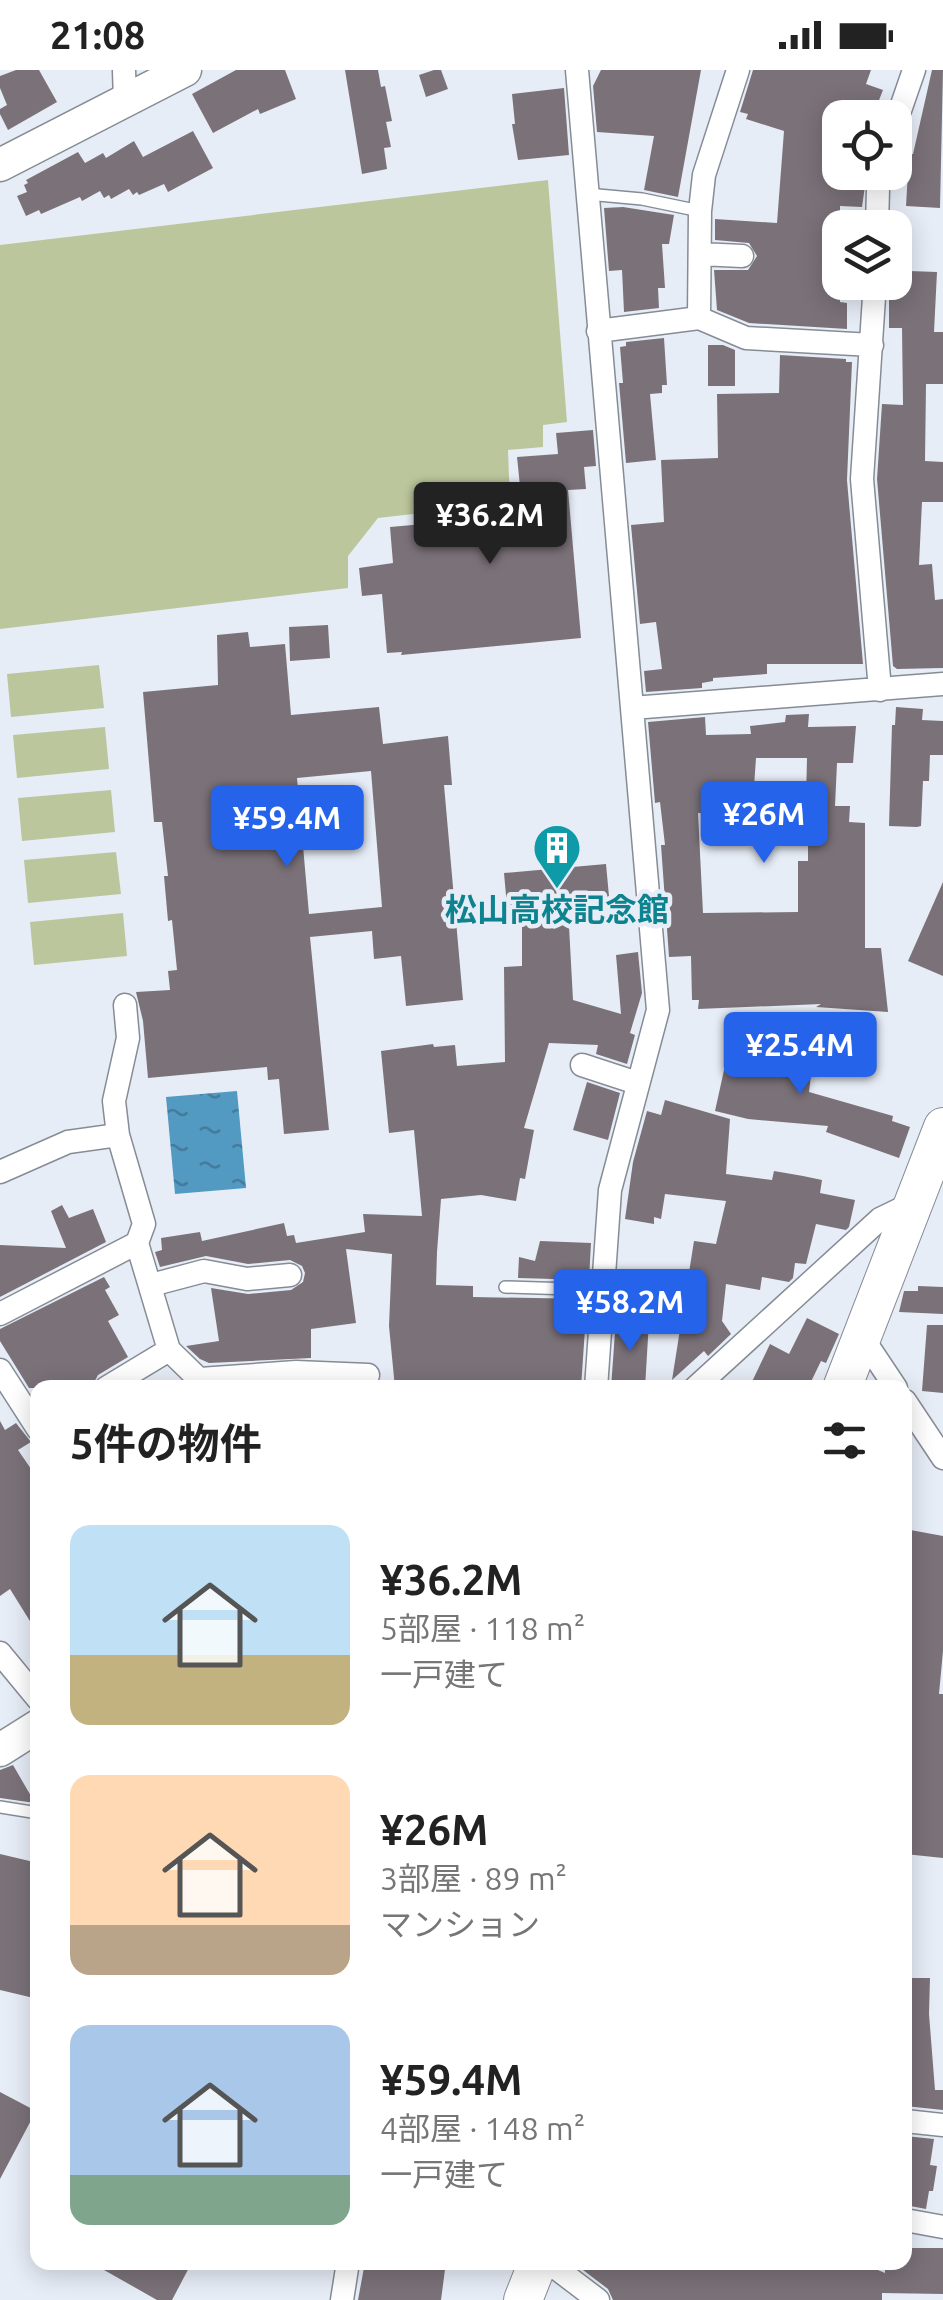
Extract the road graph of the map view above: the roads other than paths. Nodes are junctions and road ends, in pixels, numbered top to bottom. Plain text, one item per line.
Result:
1 (185, 70) edge
2 (578, 70) edge
3 (738, 70) edge
4 (914, 70) edge
5 (125, 86) edge
6 (904, 100) edge
7 (0, 166) edge
8 (588, 194) junction
9 (700, 211) junction
10 (700, 254) junction
11 (742, 256) dead end
12 (874, 300) edge
13 (699, 318) junction
14 (598, 331) junction
15 (872, 345) junction
16 (943, 684) edge
17 (880, 690) junction
18 (632, 708) junction
19 (125, 1005) dead end
20 (582, 1065) dead end
21 (637, 1083) junction
22 (943, 1127) edge
23 (118, 1135) junction
24 (0, 1172) edge
25 (911, 1204) junction
26 (137, 1243) junction
27 (290, 1276) dead end
28 (151, 1285) junction
29 (505, 1287) dead end
30 (602, 1290) junction
31 (0, 1314) edge
32 (862, 1337) junction
33 (170, 1350) junction
34 (0, 1370) edge
35 (368, 1375) dead end
36 (119, 1380) edge
37 (201, 1380) edge
38 (229, 1380) edge
39 (596, 1380) edge
40 (704, 1380) edge
41 (845, 1380) edge
42 (891, 1380) edge
43 (912, 1412) edge
44 (30, 1418) edge
45 (943, 1458) edge
46 (0, 1653) edge
47 (30, 1689) edge
48 (30, 1731) edge
49 (0, 1750) edge
50 (0, 1807) edge
51 (30, 1812) edge
52 (912, 2122) edge
53 (943, 2126) edge
54 (912, 2221) edge
55 (943, 2227) edge
56 (347, 2270) edge
57 (535, 2270) edge
58 (559, 2270) edge
59 (342, 2300) edge
60 (524, 2300) edge
61 (598, 2300) edge

1 - 5 main road
2 - 8 street
3 - 9 street
4 - 6 street
5 - 7 main road
8 - 9 lane
8 - 14 street
9 - 10 street
10 - 11 street
10 - 13 street
12 - 15 street
13 - 14 street
13 - 15 street
14 - 18 street
15 - 17 street
16 - 17 street
17 - 18 street
18 - 21 street
19 - 23 street
20 - 21 street
21 - 30 street
22 - 25 main road
23 - 24 street
23 - 26 street
25 - 32 main road
25 - 40 street
26 - 28 street
26 - 31 street
27 - 28 street
28 - 33 street
29 - 30 lane
30 - 39 street
32 - 41 main road
32 - 42 street
33 - 36 street
33 - 37 street
34 - 44 street
35 - 38 street
43 - 45 street
46 - 47 street
48 - 49 main road
50 - 51 lane
52 - 53 street
54 - 55 street
56 - 59 street
57 - 60 main road
58 - 61 street

